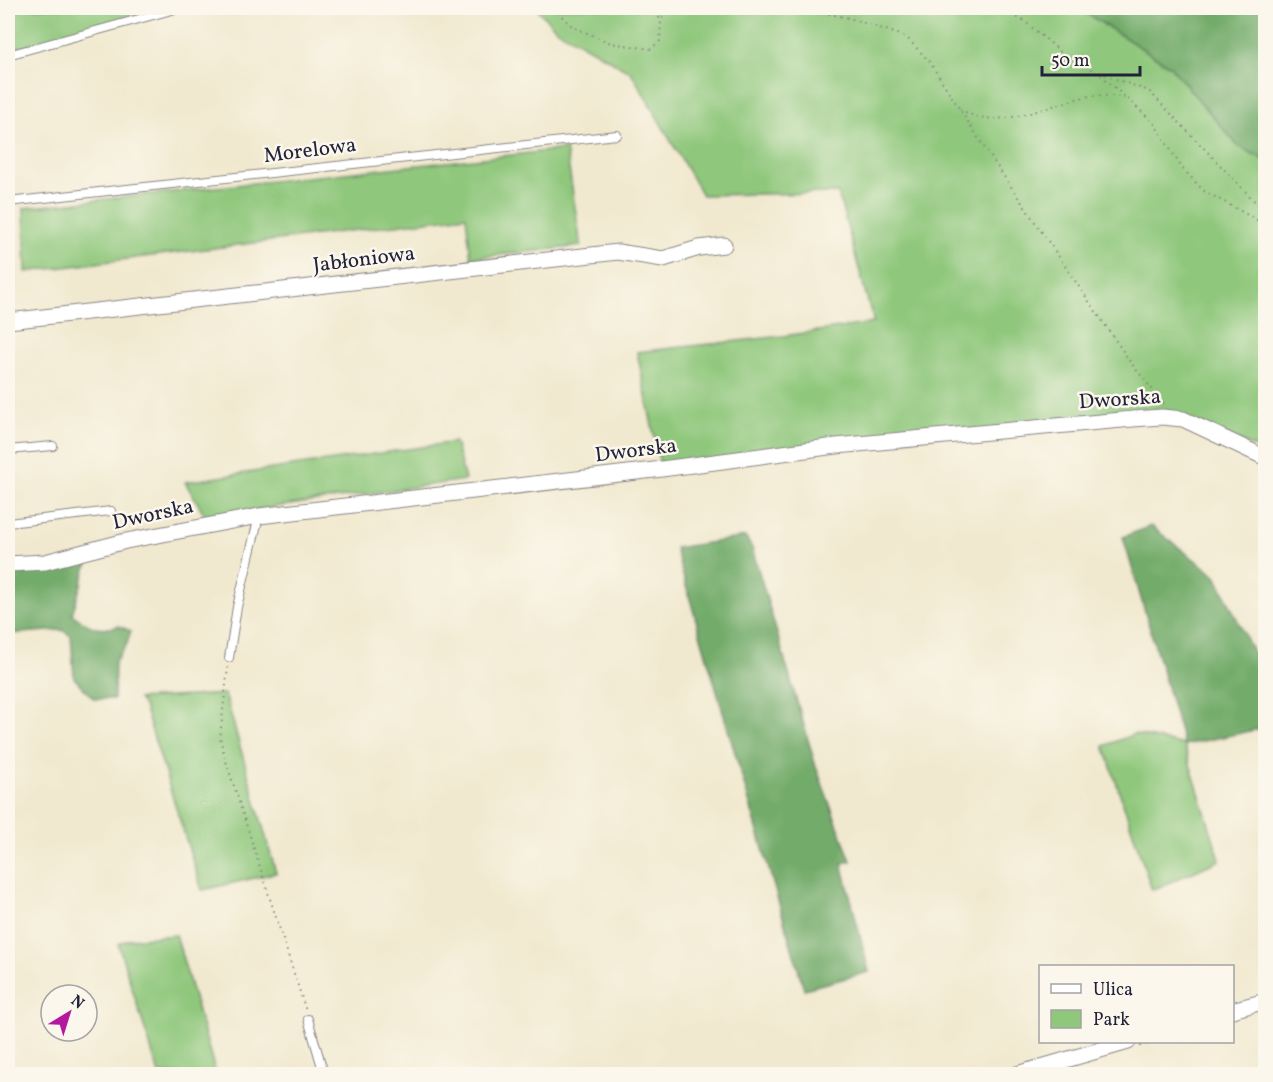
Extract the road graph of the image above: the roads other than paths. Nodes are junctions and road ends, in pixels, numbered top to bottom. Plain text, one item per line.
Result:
1 (179, 8) edge
2 (8, 55) edge
3 (617, 135) dead end
4 (8, 202) edge
5 (724, 245) dead end
6 (8, 321) edge
7 (53, 446) dead end
8 (8, 450) edge
9 (1266, 458) edge
10 (111, 511) dead end
11 (259, 516) junction
12 (8, 523) edge
13 (8, 564) edge
14 (229, 658) road end
15 (1266, 1001) edge
16 (1234, 1010) edge
17 (308, 1019) road end
18 (1121, 1043) edge
19 (324, 1074) edge
20 (1017, 1074) edge

1 - 2 lane
3 - 4 lane, Morelowa
5 - 6 street, Jabłoniowa
7 - 8 lane
9 - 11 street, Dworska
10 - 12 lane
11 - 13 street, Dworska
11 - 14 lane
15 - 16 street
17 - 19 lane
18 - 20 street

